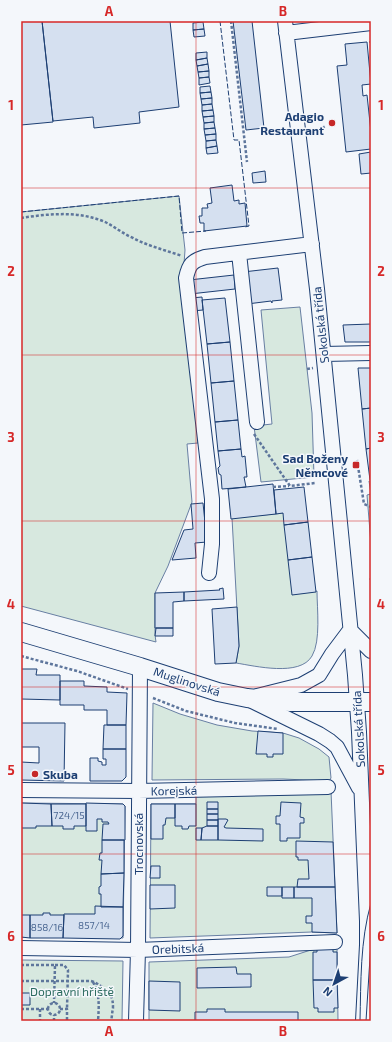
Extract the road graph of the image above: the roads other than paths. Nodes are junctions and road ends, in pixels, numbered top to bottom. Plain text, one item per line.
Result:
1 (371, 23) edge
2 (286, 27) edge
3 (312, 244) junction
4 (239, 253) junction
5 (371, 353) edge
6 (324, 354) junction
7 (257, 422) dead end
8 (209, 573) dead end
9 (350, 630) junction
10 (21, 632) edge
11 (371, 651) edge
12 (140, 667) junction
13 (247, 698) junction
14 (364, 702) edge
15 (371, 772) edge
16 (328, 787) dead end
17 (21, 790) edge
18 (138, 791) junction
19 (361, 792) junction
20 (371, 916) edge
21 (335, 942) dead end
22 (367, 945) junction
23 (21, 948) edge
24 (138, 950) junction
25 (136, 1021) edge
26 (363, 1021) edge

1 - 2 street
2 - 3 street, Sokolská třída
3 - 4 street
3 - 6 street, Sokolská třída
4 - 7 street
4 - 8 street
5 - 6 street
6 - 9 street, Sokolská třída
9 - 11 street
9 - 13 street
9 - 14 street, Sokolská třída
10 - 12 main road, Muglinovská
12 - 13 main road, Muglinovská
12 - 18 street, Trocnovská
13 - 14 main road, Muglinovská
13 - 19 street
14 - 19 street, Sokolská třída
15 - 19 street
16 - 18 street, Korejská
17 - 18 street, Korejská
18 - 24 street, Trocnovská
19 - 22 street, Sokolská třída
20 - 22 street
21 - 24 street, Orebitská
22 - 26 street, Sokolská třída
23 - 24 street, Orebitská
24 - 25 street, Trocnovská

